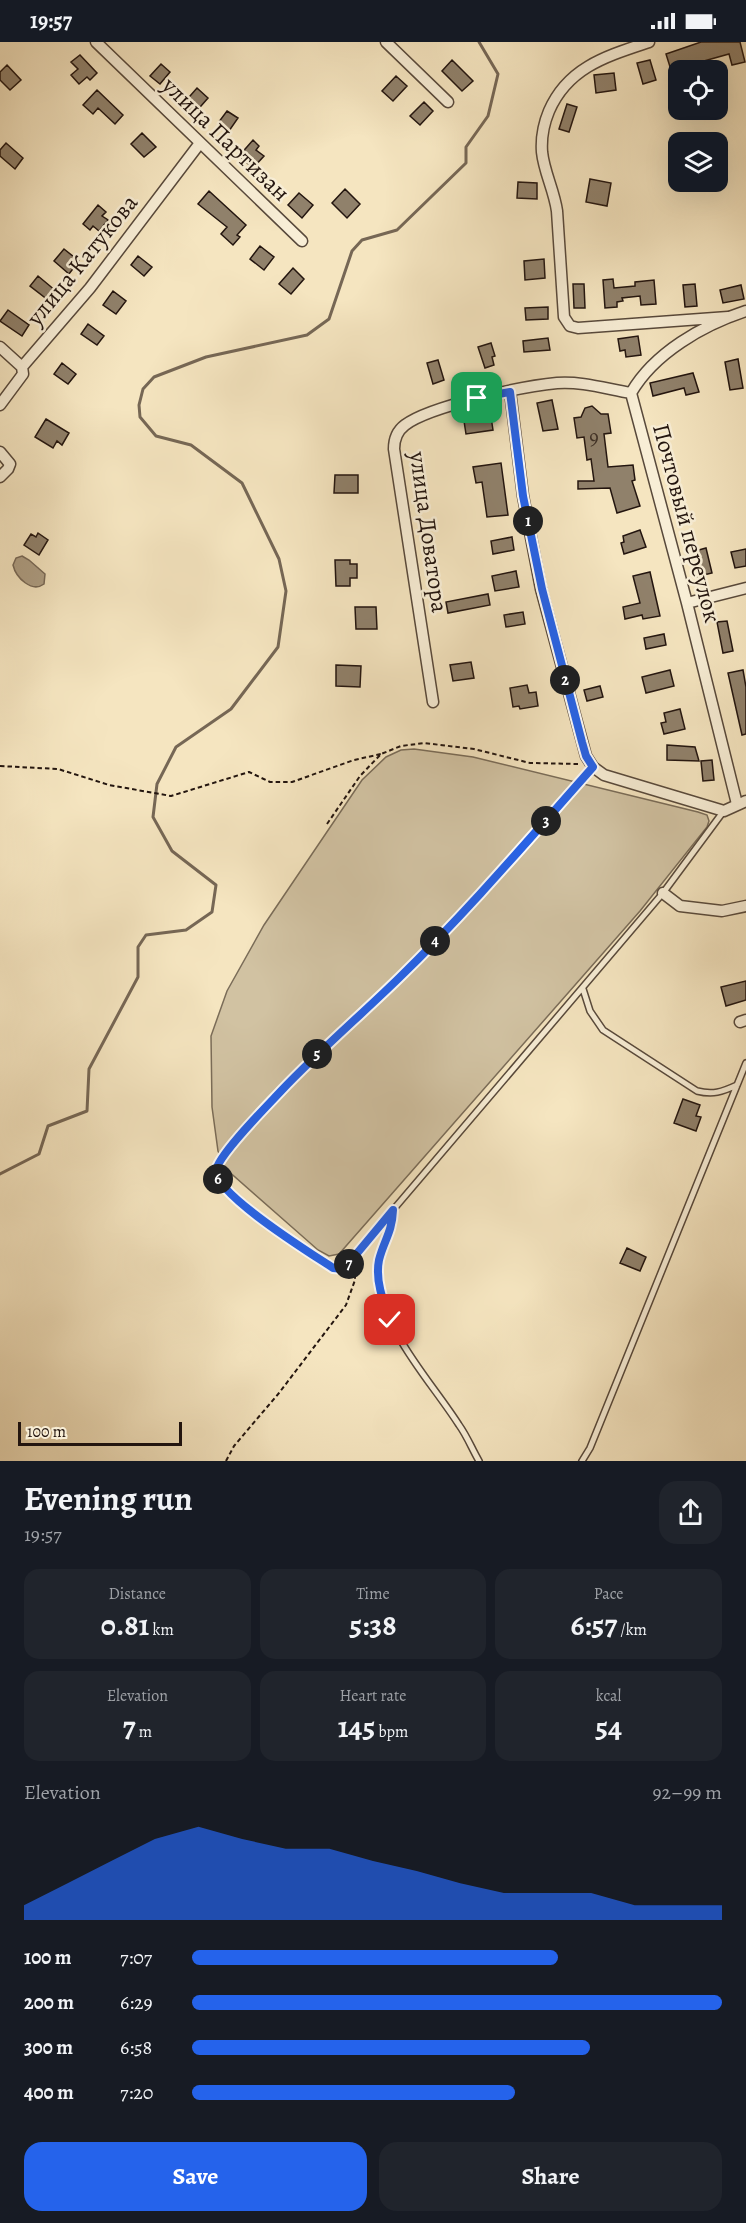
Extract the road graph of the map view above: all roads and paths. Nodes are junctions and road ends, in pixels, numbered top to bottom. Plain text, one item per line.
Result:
1 (96, 42) edge
2 (386, 42) edge
3 (649, 42) edge
4 (448, 102) dead end
5 (200, 143) junction
6 (302, 241) dead end
7 (746, 311) edge
8 (728, 317) junction
9 (0, 347) edge
10 (22, 367) junction
11 (510, 392) junction
12 (631, 393) junction
13 (0, 405) edge
14 (0, 452) edge
15 (0, 477) edge
16 (746, 588) edge
17 (687, 603) junction
18 (433, 702) dead end
19 (381, 754) junction
20 (0, 766) edge
21 (593, 767) junction
22 (742, 803) edge
23 (724, 811) junction
24 (327, 824) dead end
25 (663, 893) junction
26 (746, 906) edge
27 (583, 989) junction
28 (746, 1063) edge
29 (737, 1085) junction
30 (393, 1210) junction
31 (355, 1258) junction
32 (226, 1461) edge
33 (479, 1461) edge
34 (582, 1461) edge

1 - 5 street, улица Партизан
2 - 4 street
3 - 8 street
5 - 6 street, улица Партизан
5 - 10 street, улица Катукова
7 - 8 street
8 - 12 street
9 - 10 street
10 - 13 street, улица Катукова
11 - 12 street, улица Доватора
11 - 18 street, улица Доватора
11 - 21 street
12 - 17 street, Почтовый переулок
14 - 15 street
16 - 17 street
17 - 22 street, Почтовый переулок
19 - 20 path
19 - 21 path
19 - 24 path
21 - 23 street
21 - 31 lane
22 - 23 street
23 - 25 lane
25 - 26 street
25 - 27 lane
27 - 29 lane
27 - 30 lane
28 - 29 lane
29 - 34 lane
30 - 31 lane
30 - 33 lane
31 - 32 path

